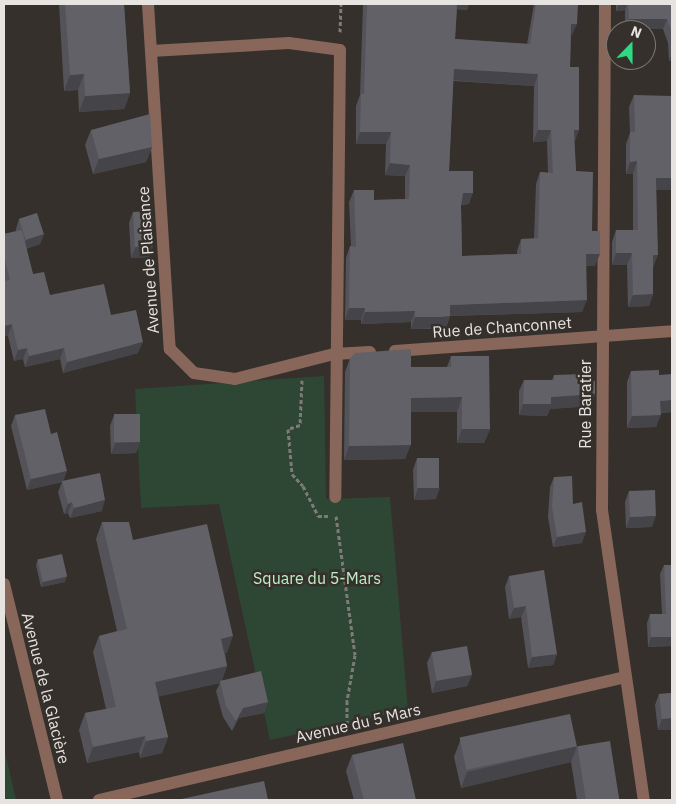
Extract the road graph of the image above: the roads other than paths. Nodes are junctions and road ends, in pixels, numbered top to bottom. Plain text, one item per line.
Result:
1 (148, 4) edge
2 (605, 4) edge
3 (151, 51) junction
4 (672, 332) edge
5 (601, 336) junction
6 (334, 354) junction
7 (335, 497) dead end
8 (4, 584) edge
9 (625, 677) junction
10 (137, 796) edge
11 (57, 800) edge
12 (99, 800) edge
13 (644, 800) edge

1 - 3 street, Avenue de Plaisance
2 - 5 street, Rue Baratier
3 - 6 street, Avenue de Plaisance
3 - 6 street
4 - 5 street, Rue de Chanconnet
5 - 6 street, Rue de Chanconnet
5 - 9 street, Rue Baratier
6 - 7 street
8 - 11 street, Avenue de la Glacière
9 - 10 street, Avenue du 5 Mars
9 - 13 street, Rue Baratier
10 - 12 street, Avenue du 5 Mars

